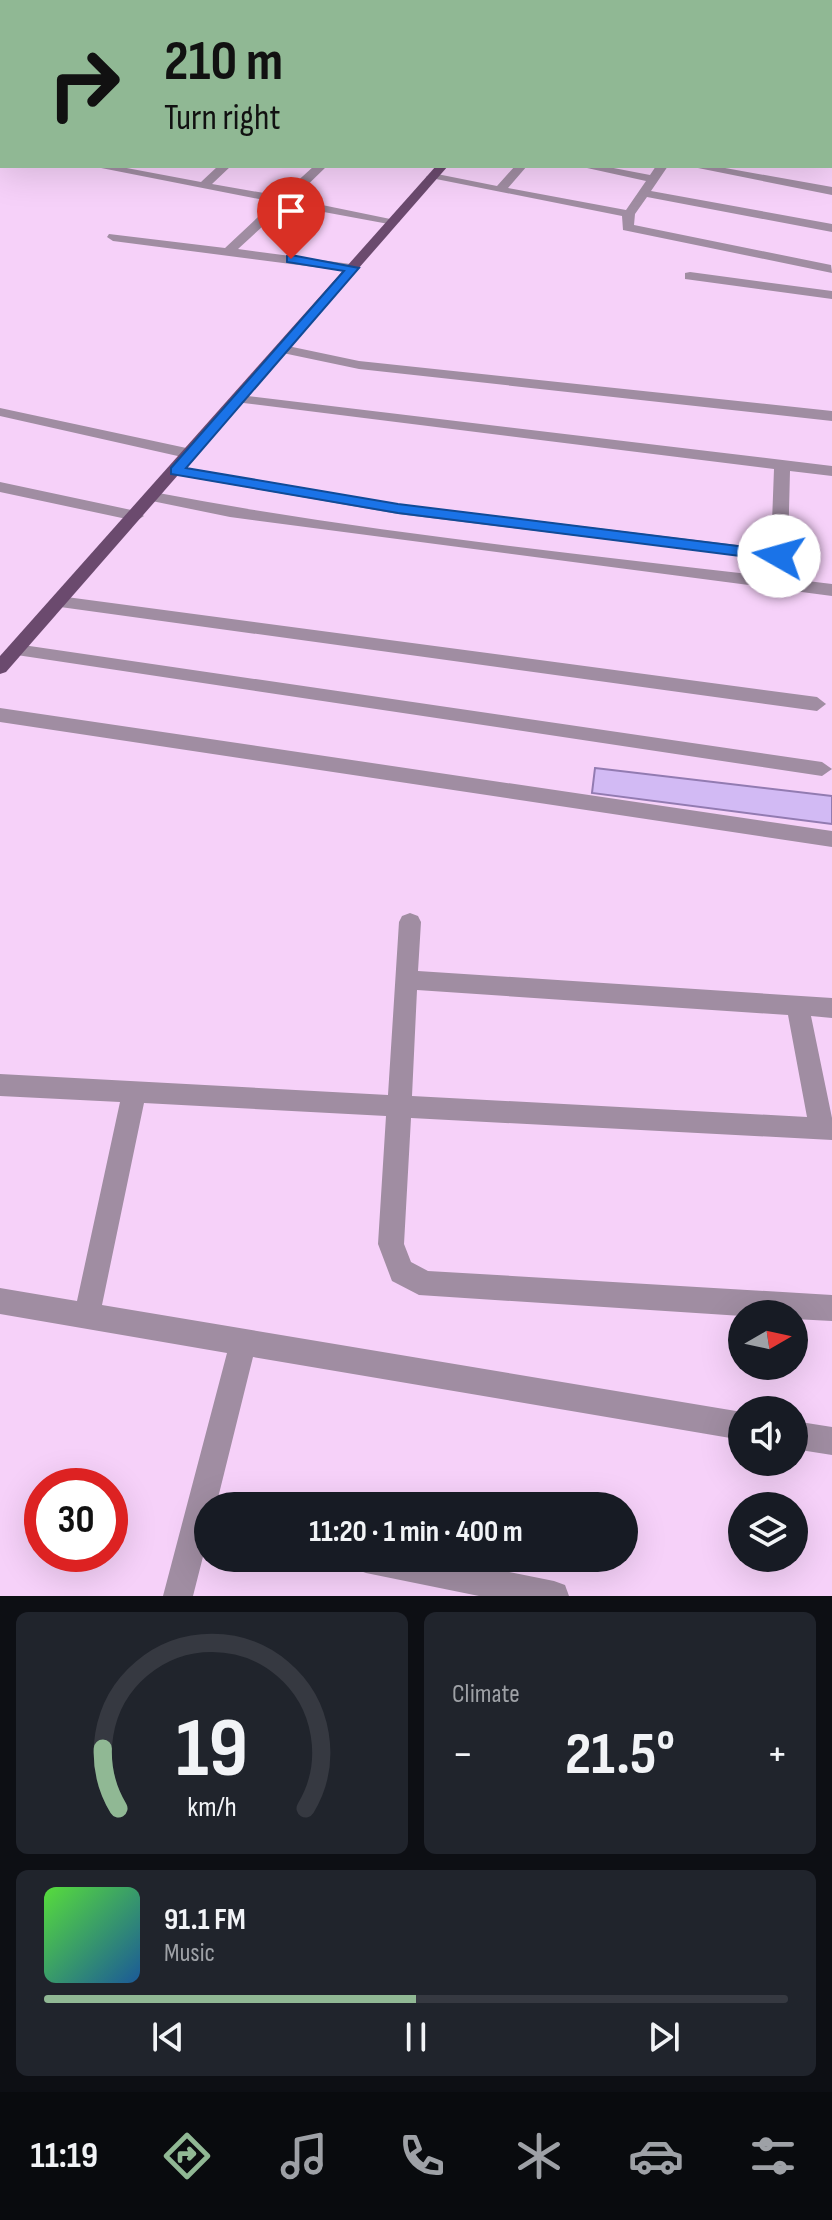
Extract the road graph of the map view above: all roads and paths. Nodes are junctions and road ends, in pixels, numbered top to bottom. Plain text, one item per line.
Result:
1 (108, 168) edge
2 (223, 168) edge
3 (319, 168) edge
4 (519, 168) edge
5 (595, 168) edge
6 (661, 168) edge
7 (705, 168) edge
8 (437, 171) edge
9 (653, 179) junction
10 (203, 186) junction
11 (500, 189) junction
12 (832, 191) edge
13 (644, 193) junction
14 (281, 200) junction
15 (629, 214) junction
16 (394, 221) junction
17 (832, 228) edge
18 (113, 237) dead end
19 (230, 250) junction
20 (353, 268) junction
21 (832, 268) edge
22 (690, 276) dead end
23 (827, 295) edge
24 (283, 349) junction
25 (240, 399) junction
26 (0, 412) edge
27 (832, 416) edge
28 (191, 454) junction
29 (782, 465) junction
30 (176, 471) junction
31 (832, 471) edge
32 (0, 487) edge
33 (153, 497) junction
34 (136, 516) junction
35 (780, 531) junction
36 (755, 553) junction
37 (779, 556) junction
38 (806, 559) dead end
39 (832, 590) edge
40 (59, 602) junction
41 (16, 650) junction
42 (0, 668) edge
43 (817, 704) dead end
44 (0, 715) edge
45 (822, 769) dead end
46 (832, 839) edge
47 (410, 922) dead end
48 (406, 980) junction
49 (798, 1006) junction
50 (832, 1008) edge
51 (0, 1085) edge
52 (134, 1093) junction
53 (398, 1105) junction
54 (826, 1129) edge
55 (0, 1301) edge
56 (832, 1308) edge
57 (87, 1315) junction
58 (244, 1340) junction
59 (728, 1424) edge
60 (808, 1437) edge
61 (832, 1441) edge
62 (209, 1492) edge
63 (194, 1549) edge
64 (435, 1572) edge
65 (178, 1596) edge
66 (554, 1596) edge

1 - 10 street
2 - 10 street
3 - 14 street
4 - 11 street
5 - 9 street
6 - 9 street
7 - 12 street
8 - 11 street
8 - 16 main road
9 - 13 street
10 - 14 street
11 - 15 street
13 - 15 street
13 - 17 street
14 - 16 street
14 - 19 street
15 - 21 street
16 - 20 main road
18 - 19 street
19 - 20 street
20 - 24 main road
21 - 23 street
22 - 23 street
24 - 25 main road
24 - 27 street
25 - 28 main road
25 - 29 street
26 - 28 street
28 - 30 main road
29 - 31 street
29 - 35 street
30 - 33 main road
30 - 36 street
32 - 34 street
33 - 34 main road
33 - 39 street
34 - 40 main road
35 - 36 street
35 - 37 street
36 - 37 street
37 - 38 street
40 - 41 main road
40 - 43 street
41 - 42 main road
41 - 45 street
44 - 46 street
47 - 48 street
48 - 49 street
48 - 53 street
49 - 50 street
49 - 54 street
51 - 52 street
52 - 53 street
52 - 57 street
53 - 54 street
53 - 56 street
55 - 57 street
57 - 58 street
58 - 59 street
58 - 62 street
60 - 61 street
63 - 65 street
64 - 66 street

